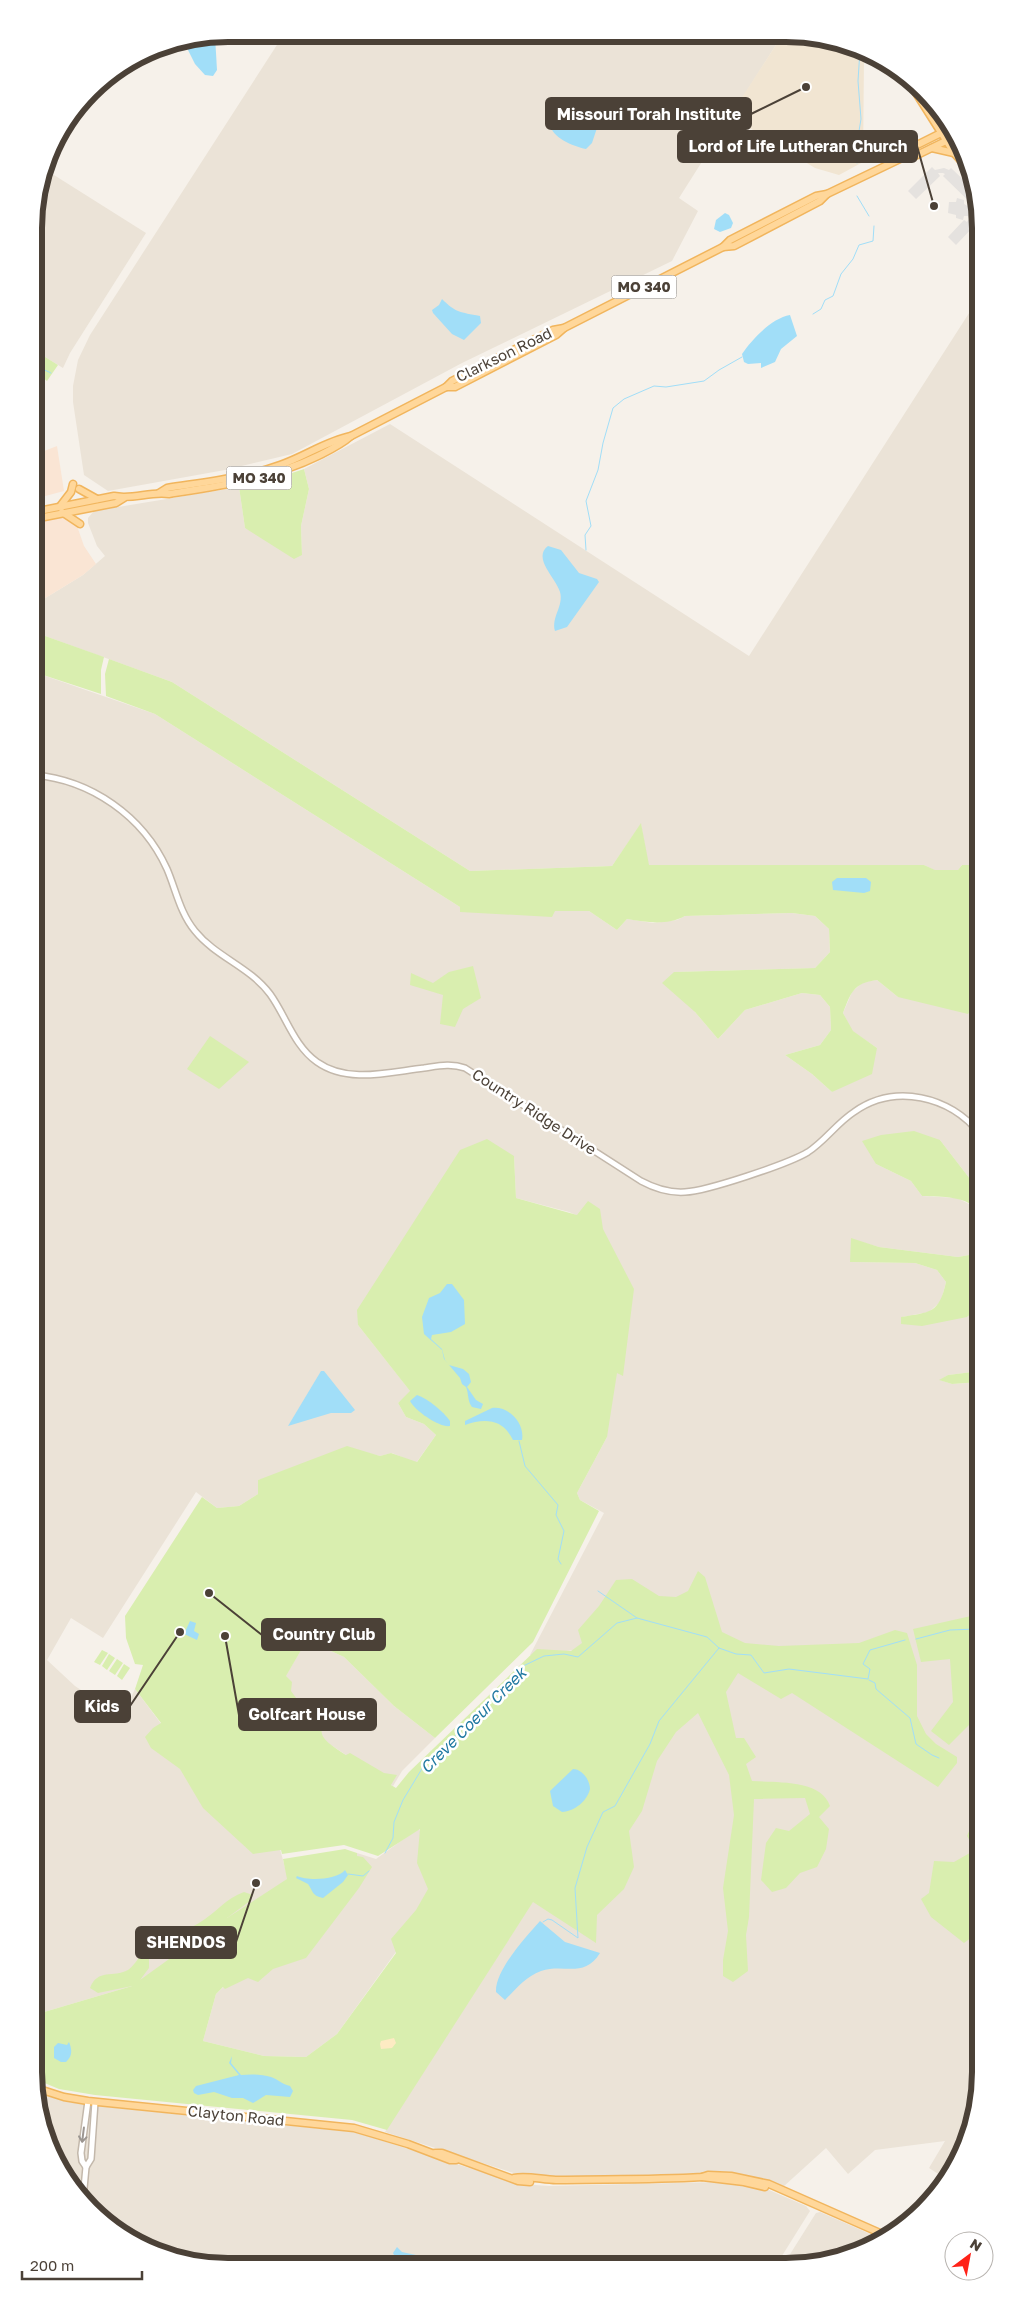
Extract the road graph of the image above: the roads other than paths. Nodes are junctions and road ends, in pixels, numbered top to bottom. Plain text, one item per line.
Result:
1 (922, 103) edge
2 (933, 120) junction
3 (940, 125) edge
4 (944, 131) edge
5 (928, 139) junction
6 (949, 139) edge
7 (932, 148) junction
8 (954, 149) edge
9 (954, 153) junction
10 (956, 156) edge
11 (902, 158) junction
12 (827, 194) junction
13 (787, 211) junction
14 (781, 221) junction
15 (724, 247) junction
16 (73, 484) dead end
17 (79, 489) dead end
18 (124, 498) junction
19 (98, 499) junction
20 (62, 509) junction
21 (42, 511) edge
22 (42, 516) edge
23 (80, 524) dead end
24 (42, 777) edge
25 (972, 1126) edge
26 (43, 2090) edge
27 (92, 2102) junction
28 (86, 2167) junction
29 (84, 2189) edge
30 (880, 2233) edge

1 - 2 main road
2 - 3 main road
2 - 5 main road
4 - 5 main road, Clarkson Road / MO 340
5 - 11 main road, Clarkson Road / MO 340
6 - 7 main road, Clarkson Road / MO 340
7 - 9 main road
7 - 11 main road, Clarkson Road / MO 340
8 - 9 main road
9 - 10 main road
11 - 12 main road, Clarkson Road / MO 340
12 - 13 main road, Clarkson Road / MO 340
12 - 14 main road, Clarkson Road / MO 340
13 - 14 main road
13 - 15 main road, Clarkson Road / MO 340
14 - 15 main road, Clarkson Road / MO 340
15 - 18 main road, Clarkson Road / MO 340
16 - 20 main road
17 - 19 main road
18 - 19 main road, Clarkson Road / MO 340
18 - 20 main road, Clarkson Road / MO 340
19 - 20 main road, Clarkson Road / MO 340
20 - 21 main road, Clarkson Road / MO 340
20 - 22 main road, Clarkson Road / MO 340
20 - 23 main road
24 - 25 street, Country Ridge Drive
26 - 27 main road, Clayton Road
27 - 28 street
27 -> 28 street
27 - 30 main road, Clayton Road
28 - 29 street

